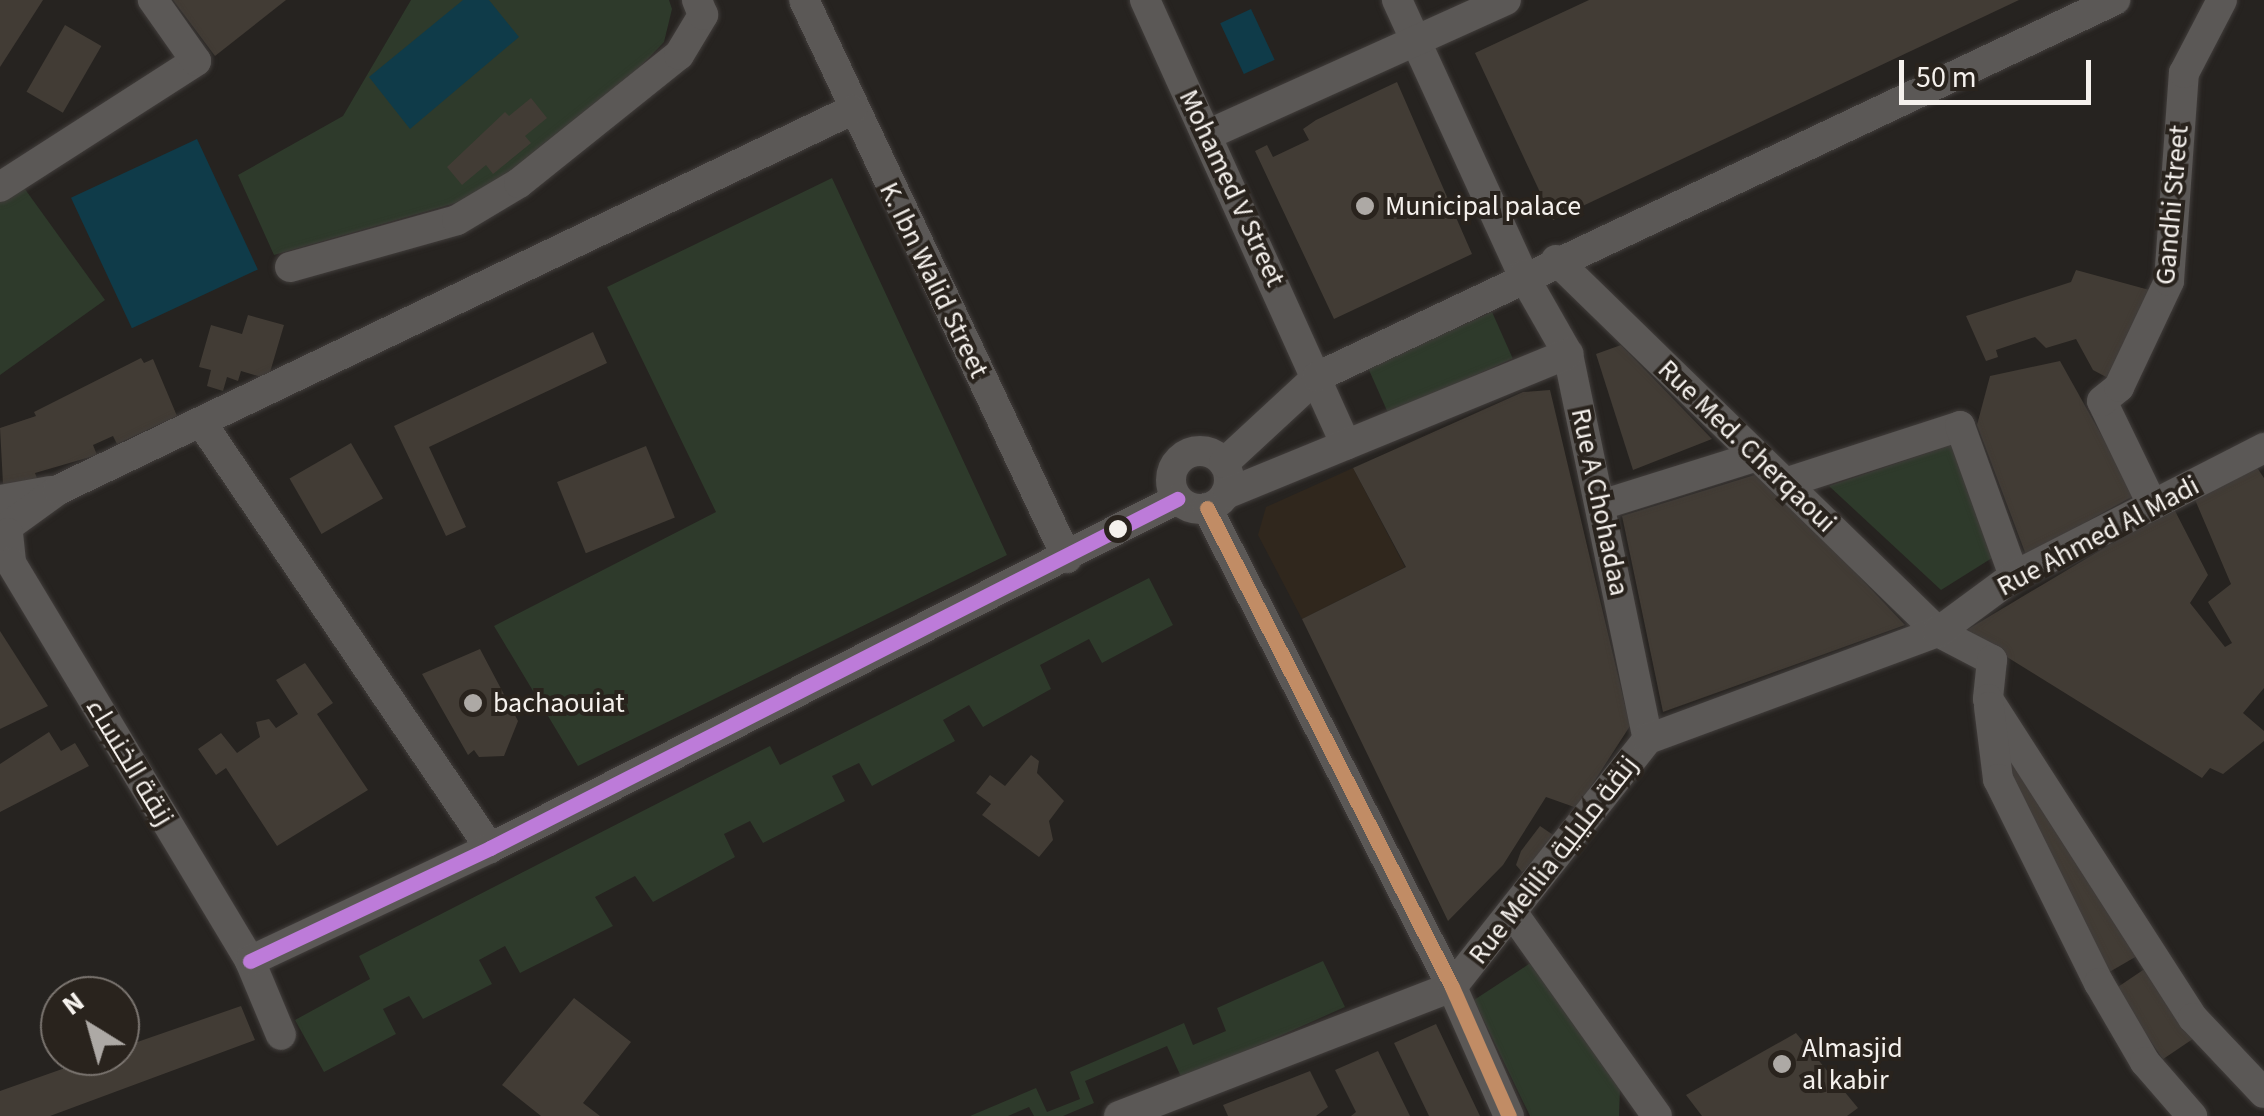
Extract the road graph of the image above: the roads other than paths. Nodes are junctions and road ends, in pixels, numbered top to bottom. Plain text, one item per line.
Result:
1 (153, 0) edge
2 (697, 0) edge
3 (804, 0) edge
4 (1145, 0) edge
5 (1397, 0) edge
6 (1506, 0) edge
7 (2114, 0) edge
8 (2222, 0) edge
9 (1416, 41) junction
10 (852, 110) junction
11 (1207, 135) junction
12 (0, 187) edge
13 (1556, 260) junction
14 (290, 267) dead end
15 (1523, 275) junction
16 (1568, 354) junction
17 (1318, 377) junction
18 (201, 422) junction
19 (1346, 444) junction
20 (2264, 448) edge
21 (1757, 456) junction
22 (1224, 463) junction
23 (1786, 483) junction
24 (1178, 499) junction
25 (1217, 501) junction
26 (2152, 504) junction
27 (1601, 505) junction
28 (4, 531) edge
29 (1068, 558) junction
30 (2014, 576) junction
31 (1938, 632) junction
32 (1988, 700) junction
33 (1648, 739) junction
34 (490, 848) junction
35 (1512, 912) junction
36 (250, 960) junction
37 (1452, 987) junction
38 (281, 1035) dead end
39 (2264, 1093) edge
40 (1119, 1116) edge
41 (1509, 1116) edge
42 (1657, 1116) edge
43 (2192, 1116) edge

1 - 12 street
2 - 14 street
3 - 10 street, K. Ibn Walid Street
4 - 11 street, Mohamed V Street
5 - 9 street, Rue A Chohadaa
6 - 9 street
7 - 13 street
8 - 26 street, Gandhi Street
9 - 11 street
9 - 15 street, Rue A Chohadaa
10 - 18 street
10 - 29 street, K. Ibn Walid Street
11 - 17 street, Mohamed V Street
13 - 15 street
13 - 21 street, Rue Med. Cherqaoui
15 - 16 street, Rue A Chohadaa
15 - 17 street
16 - 19 street
16 - 27 street, Rue A Chohadaa
17 - 19 street, Mohamed V Street
17 - 22 street
18 - 28 street
18 - 34 street
19 - 25 street
20 - 26 street, Rue Ahmed Al Madi
21 - 23 street, Rue Med. Cherqaoui
21 - 27 street
22 - 24 street
22 - 25 street
23 - 30 street
23 - 31 street, Rue Med. Cherqaoui
24 - 25 street
24 - 29 street
25 - 37 street
26 - 30 street, Rue Ahmed Al Madi
27 - 33 street, Rue A Chohadaa
28 - 36 street, زنقة الخنساء
29 - 34 street
30 - 31 street, Rue Ahmed Al Madi
31 - 32 street, Rue Med. Cherqaoui
31 - 33 street, Rue Melilia زنقة مليلية
32 - 39 street
32 - 43 street
33 - 35 street, Rue Melilia زنقة مليلية
34 - 36 street
35 - 37 street, Rue Melilia زنقة مليلية
35 - 42 street
36 - 38 street, زنقة الخنساء
37 - 40 street
37 - 41 street

